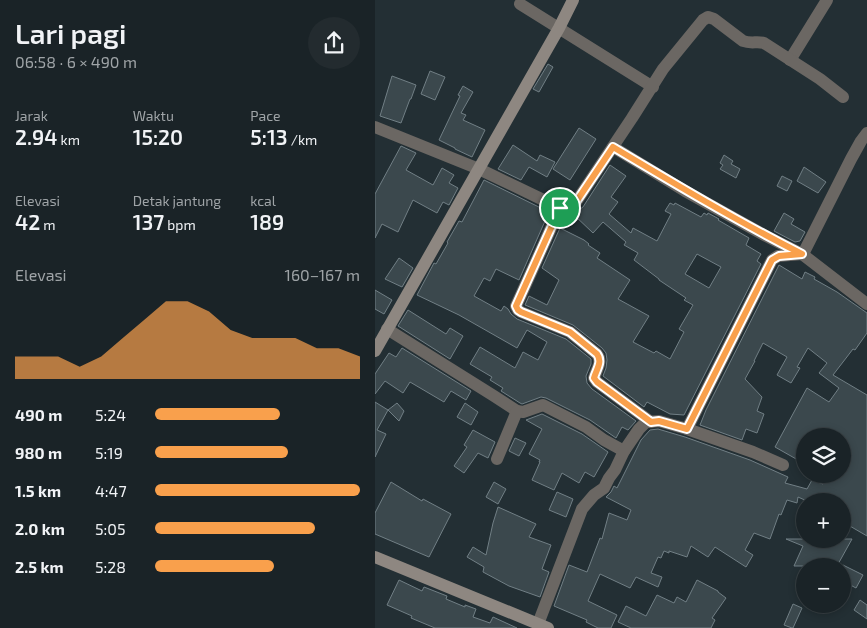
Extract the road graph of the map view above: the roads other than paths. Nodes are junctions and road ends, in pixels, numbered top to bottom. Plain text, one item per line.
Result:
1 (573, 0) edge
2 (827, 0) edge
3 (520, 4) dead end
4 (559, 28) junction
5 (790, 60) junction
6 (653, 87) junction
7 (843, 97) dead end
8 (375, 127) edge
9 (867, 133) edge
10 (613, 147) junction
11 (479, 169) junction
12 (560, 208) junction
13 (802, 254) junction
14 (867, 304) edge
15 (381, 334) edge
16 (375, 351) edge
17 (517, 412) junction
18 (651, 422) junction
19 (687, 429) junction
20 (625, 451) junction
21 (497, 459) dead end
22 (783, 465) dead end
23 (375, 557) edge
24 (543, 626) edge

1 - 4 street
2 - 5 street
3 - 4 street
4 - 6 street
4 - 11 street
5 - 6 street
5 - 7 street
6 - 10 street
8 - 11 street
9 - 13 street
10 - 12 street
10 - 13 street
11 - 12 street
11 - 15 street
12 - 18 street
13 - 14 street
13 - 19 street
15 - 16 street
15 - 17 street
17 - 20 street
17 - 21 street
18 - 19 street
18 - 20 street
19 - 22 street
20 - 24 street
23 - 24 street

